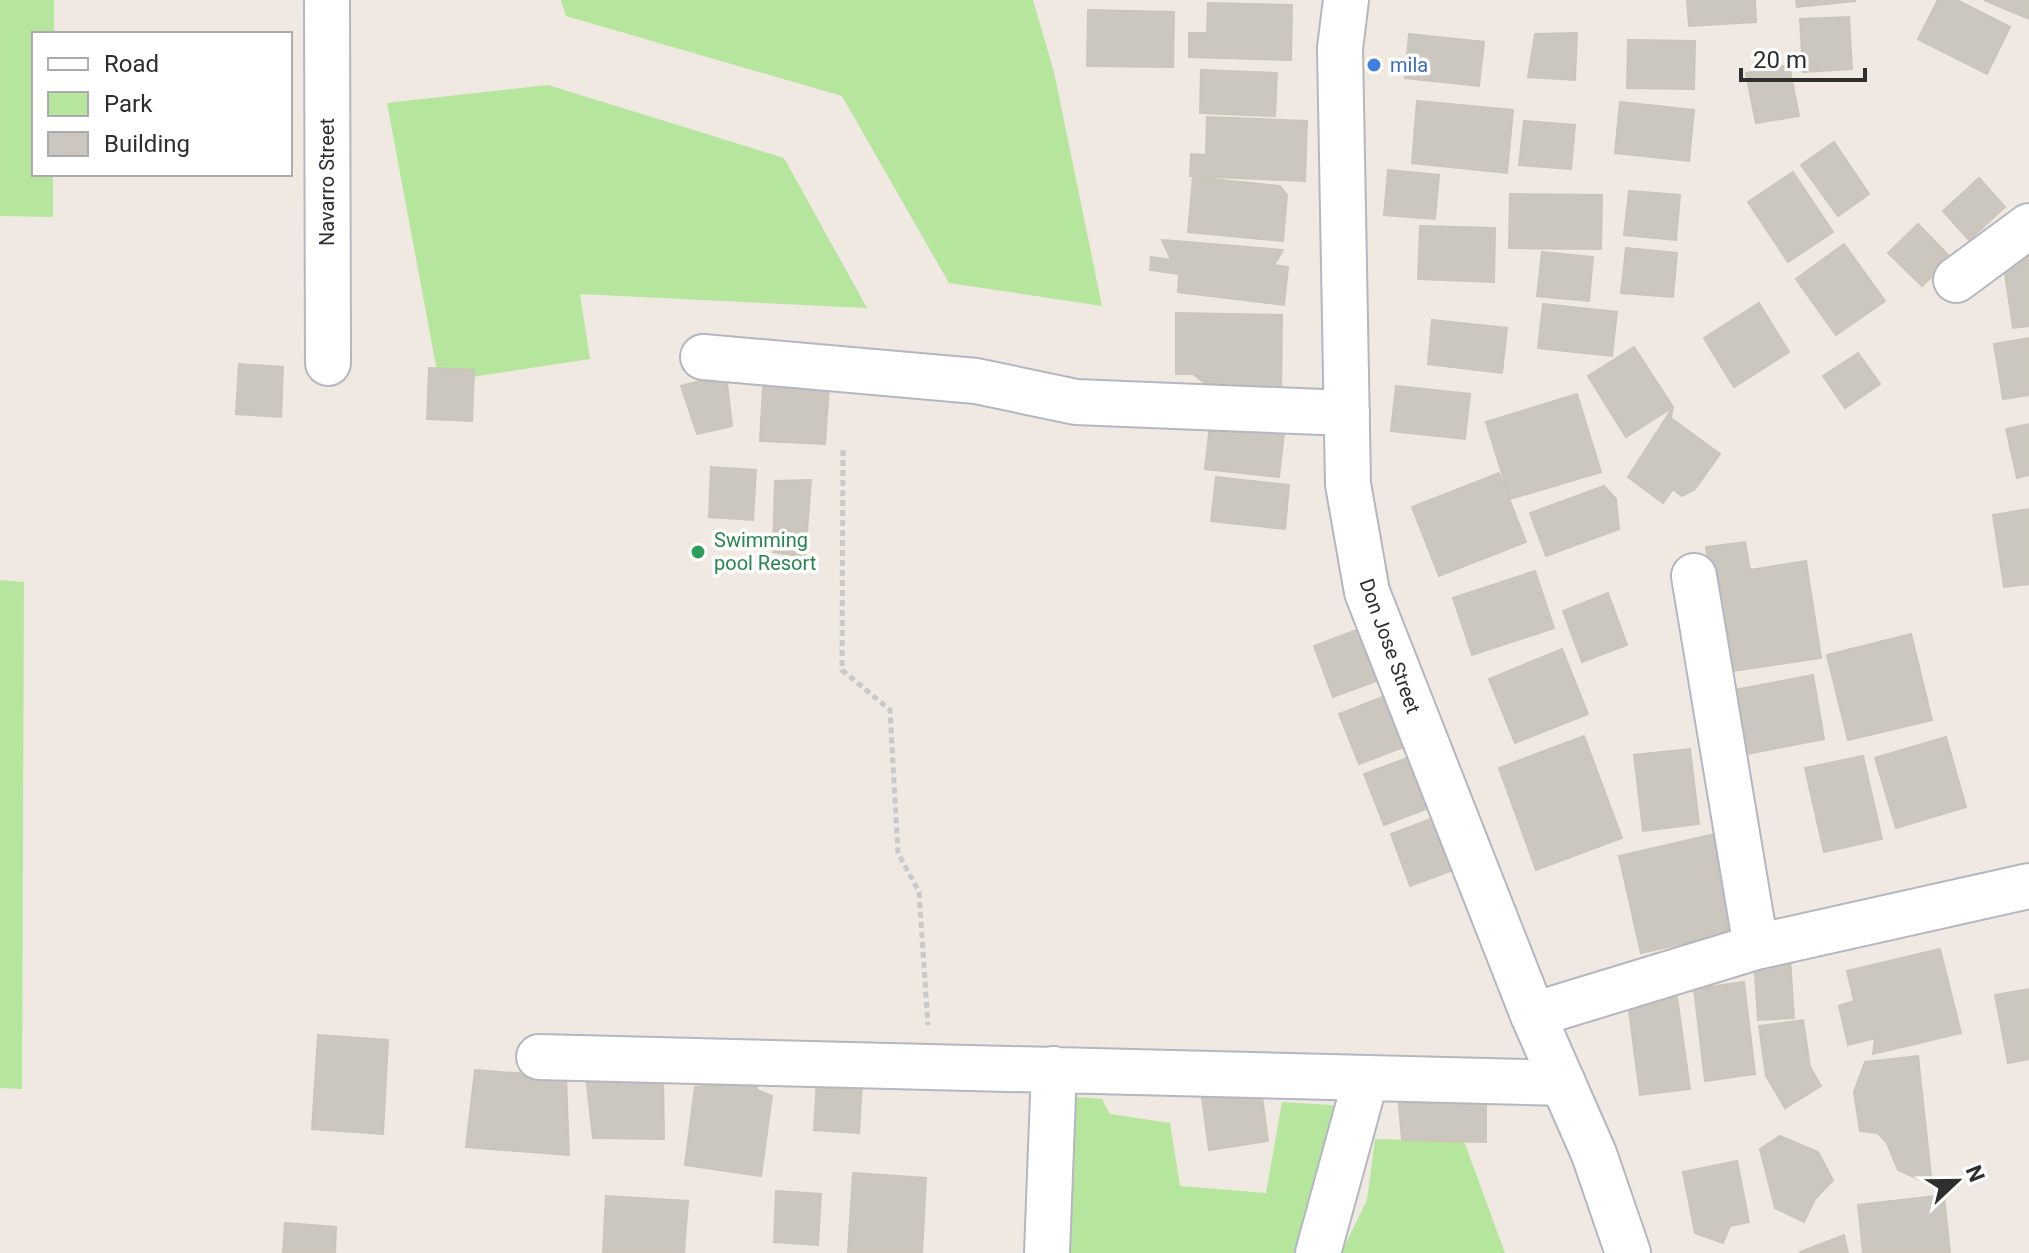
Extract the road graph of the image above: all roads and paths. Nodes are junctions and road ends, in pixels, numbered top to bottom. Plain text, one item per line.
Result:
1 (327, 0) edge
2 (1346, 0) edge
3 (2029, 226) edge
4 (1956, 280) dead end
5 (703, 357) dead end
6 (328, 363) dead end
7 (1347, 413) junction
8 (843, 450) dead end
9 (1694, 576) dead end
10 (2029, 886) edge
11 (1756, 947) junction
12 (1533, 1015) junction
13 (539, 1057) dead end
14 (931, 1067) junction
15 (1054, 1069) junction
16 (1366, 1078) junction
17 (1563, 1083) junction
18 (1047, 1253) edge
19 (1318, 1253) edge
20 (1628, 1253) edge

1 - 6 street, Navarro Street
2 - 7 street, Don Jose Street
3 - 4 street
5 - 7 street
7 - 12 street, Don Jose Street
8 - 14 path
9 - 11 street
10 - 11 street
11 - 12 street
12 - 17 street, Don Jose Street
13 - 14 street
14 - 15 street
15 - 16 street
15 - 18 street
16 - 17 street
16 - 19 street
17 - 20 street, Don Jose Street

